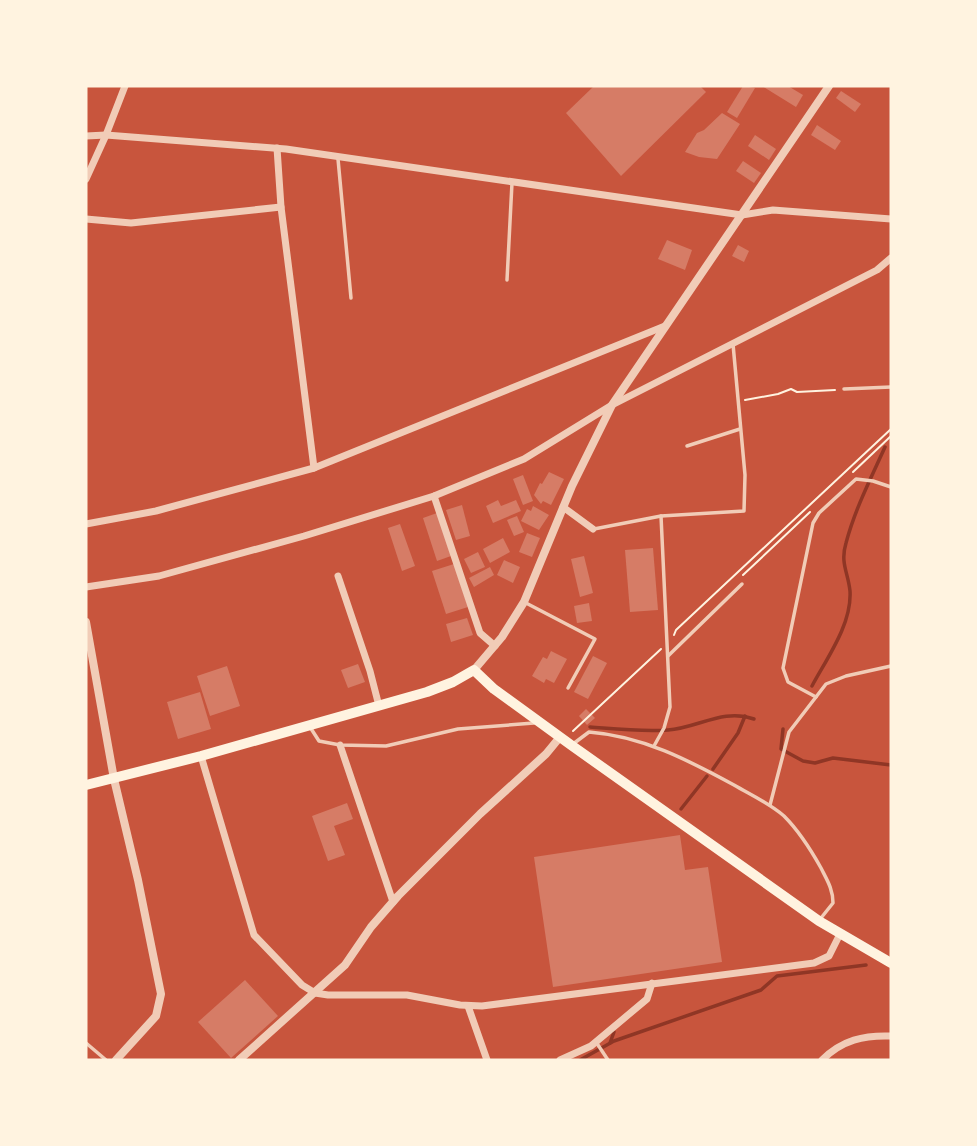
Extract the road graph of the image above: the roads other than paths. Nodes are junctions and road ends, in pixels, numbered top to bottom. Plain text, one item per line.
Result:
1 (125, 86) edge
2 (829, 86) edge
3 (106, 135) junction
4 (86, 136) edge
5 (277, 148) junction
6 (338, 156) junction
7 (86, 179) edge
8 (512, 181) junction
9 (281, 206) junction
10 (742, 215) junction
11 (86, 219) edge
12 (891, 219) edge
13 (891, 258) edge
14 (507, 280) dead end
15 (351, 298) dead end
16 (665, 326) junction
17 (733, 344) junction
18 (891, 387) edge
19 (844, 389) road end
20 (612, 405) junction
21 (740, 429) junction
22 (687, 446) dead end
23 (314, 468) junction
24 (891, 487) edge
25 (434, 496) junction
26 (563, 507) junction
27 (661, 516) junction
28 (86, 524) edge
29 (593, 529) joint
30 (338, 576) dead end
31 (742, 584) dead end
32 (86, 587) edge
33 (524, 602) junction
34 (86, 622) edge
35 (495, 646) junction
36 (668, 656) junction
37 (891, 666) edge
38 (474, 670) junction
39 (568, 688) dead end
40 (816, 697) junction
41 (379, 706) junction
42 (539, 722) junction
43 (309, 726) junction
44 (565, 735) junction
45 (340, 745) junction
46 (571, 745) junction
47 (654, 746) junction
48 (201, 756) junction
49 (114, 779) junction
50 (86, 785) edge
51 (770, 805) junction
52 (393, 902) junction
53 (819, 921) junction
54 (840, 934) junction
55 (891, 963) edge
56 (652, 984) junction
57 (315, 993) junction
58 (468, 1006) junction
59 (891, 1036) edge
60 (596, 1042) junction
61 (86, 1043) edge
62 (106, 1060) edge
63 (116, 1060) edge
64 (239, 1060) edge
65 (487, 1060) edge
66 (559, 1060) edge
67 (607, 1060) edge
68 (822, 1060) edge

1 - 3 street
2 - 10 street
3 - 4 street
3 - 5 street
3 - 7 street
5 - 6 street
5 - 9 street
6 - 8 street
6 - 15 lane
8 - 10 street
8 - 14 lane
9 - 11 street
9 - 23 street
10 - 12 street
10 - 16 street
13 - 17 street
16 - 20 street
16 - 23 street
17 - 20 street
17 - 21 lane
18 - 19 lane
20 - 25 street
20 - 26 street
21 - 22 lane
21 - 27 lane
23 - 28 street
24 - 40 lane
25 - 32 street
25 - 35 street
26 - 29 street
26 - 33 street
27 - 29 lane
27 - 36 lane
30 - 41 street
31 - 36 lane
33 - 35 street
33 - 39 lane
34 - 49 street
35 - 38 street
36 - 47 lane
37 - 40 lane
38 - 41 main road
38 - 42 main road
40 - 51 lane
41 - 43 main road
42 - 44 main road
42 - 45 lane
43 - 45 lane
43 - 48 main road
44 - 46 main road
44 - 52 street
45 - 52 street
46 - 47 lane
46 - 53 main road
47 - 51 lane
48 - 49 main road
48 - 57 street
49 - 50 main road
49 - 63 street
51 - 53 lane
52 - 57 street
53 - 54 main road
54 - 55 main road
54 - 56 street
56 - 58 street
56 - 60 street
57 - 58 street
57 - 64 street
58 - 65 street
59 - 68 street
60 - 66 street
60 - 67 lane
61 - 62 lane

